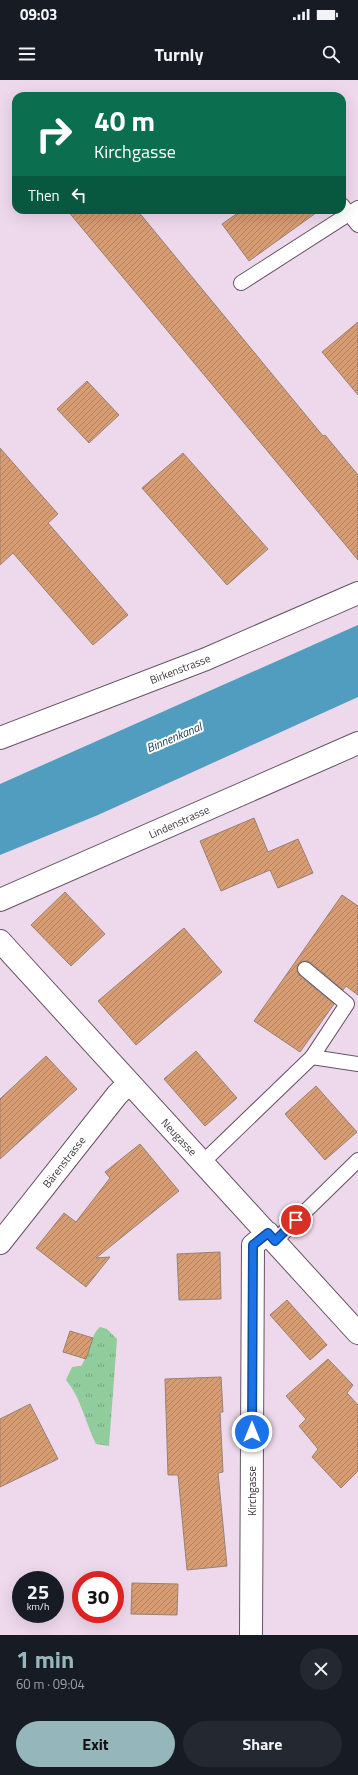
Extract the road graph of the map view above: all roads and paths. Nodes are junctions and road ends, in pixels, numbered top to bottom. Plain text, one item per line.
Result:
1 (350, 209) edge
2 (343, 214) edge
3 (358, 225) edge
4 (241, 283) dead end
5 (358, 593) edge
6 (0, 738) edge
7 (358, 743) edge
8 (0, 900) edge
9 (0, 941) edge
10 (305, 969) dead end
11 (312, 1057) junction
12 (358, 1064) edge
13 (130, 1083) junction
14 (358, 1160) edge
15 (203, 1162) junction
16 (271, 1237) junction
17 (0, 1243) edge
18 (358, 1333) edge
19 (251, 1635) edge

1 - 3 lane
2 - 4 lane
5 - 6 street, Birkenstrasse
7 - 8 street, Lindenstrasse
9 - 13 street, Neugasse
10 - 11 lane
11 - 12 lane
11 - 15 lane
13 - 15 street, Neugasse
13 - 17 street, Bärenstrasse
14 - 16 lane
15 - 16 street, Neugasse
16 - 18 street, Neugasse
16 - 19 street, Kirchgasse

